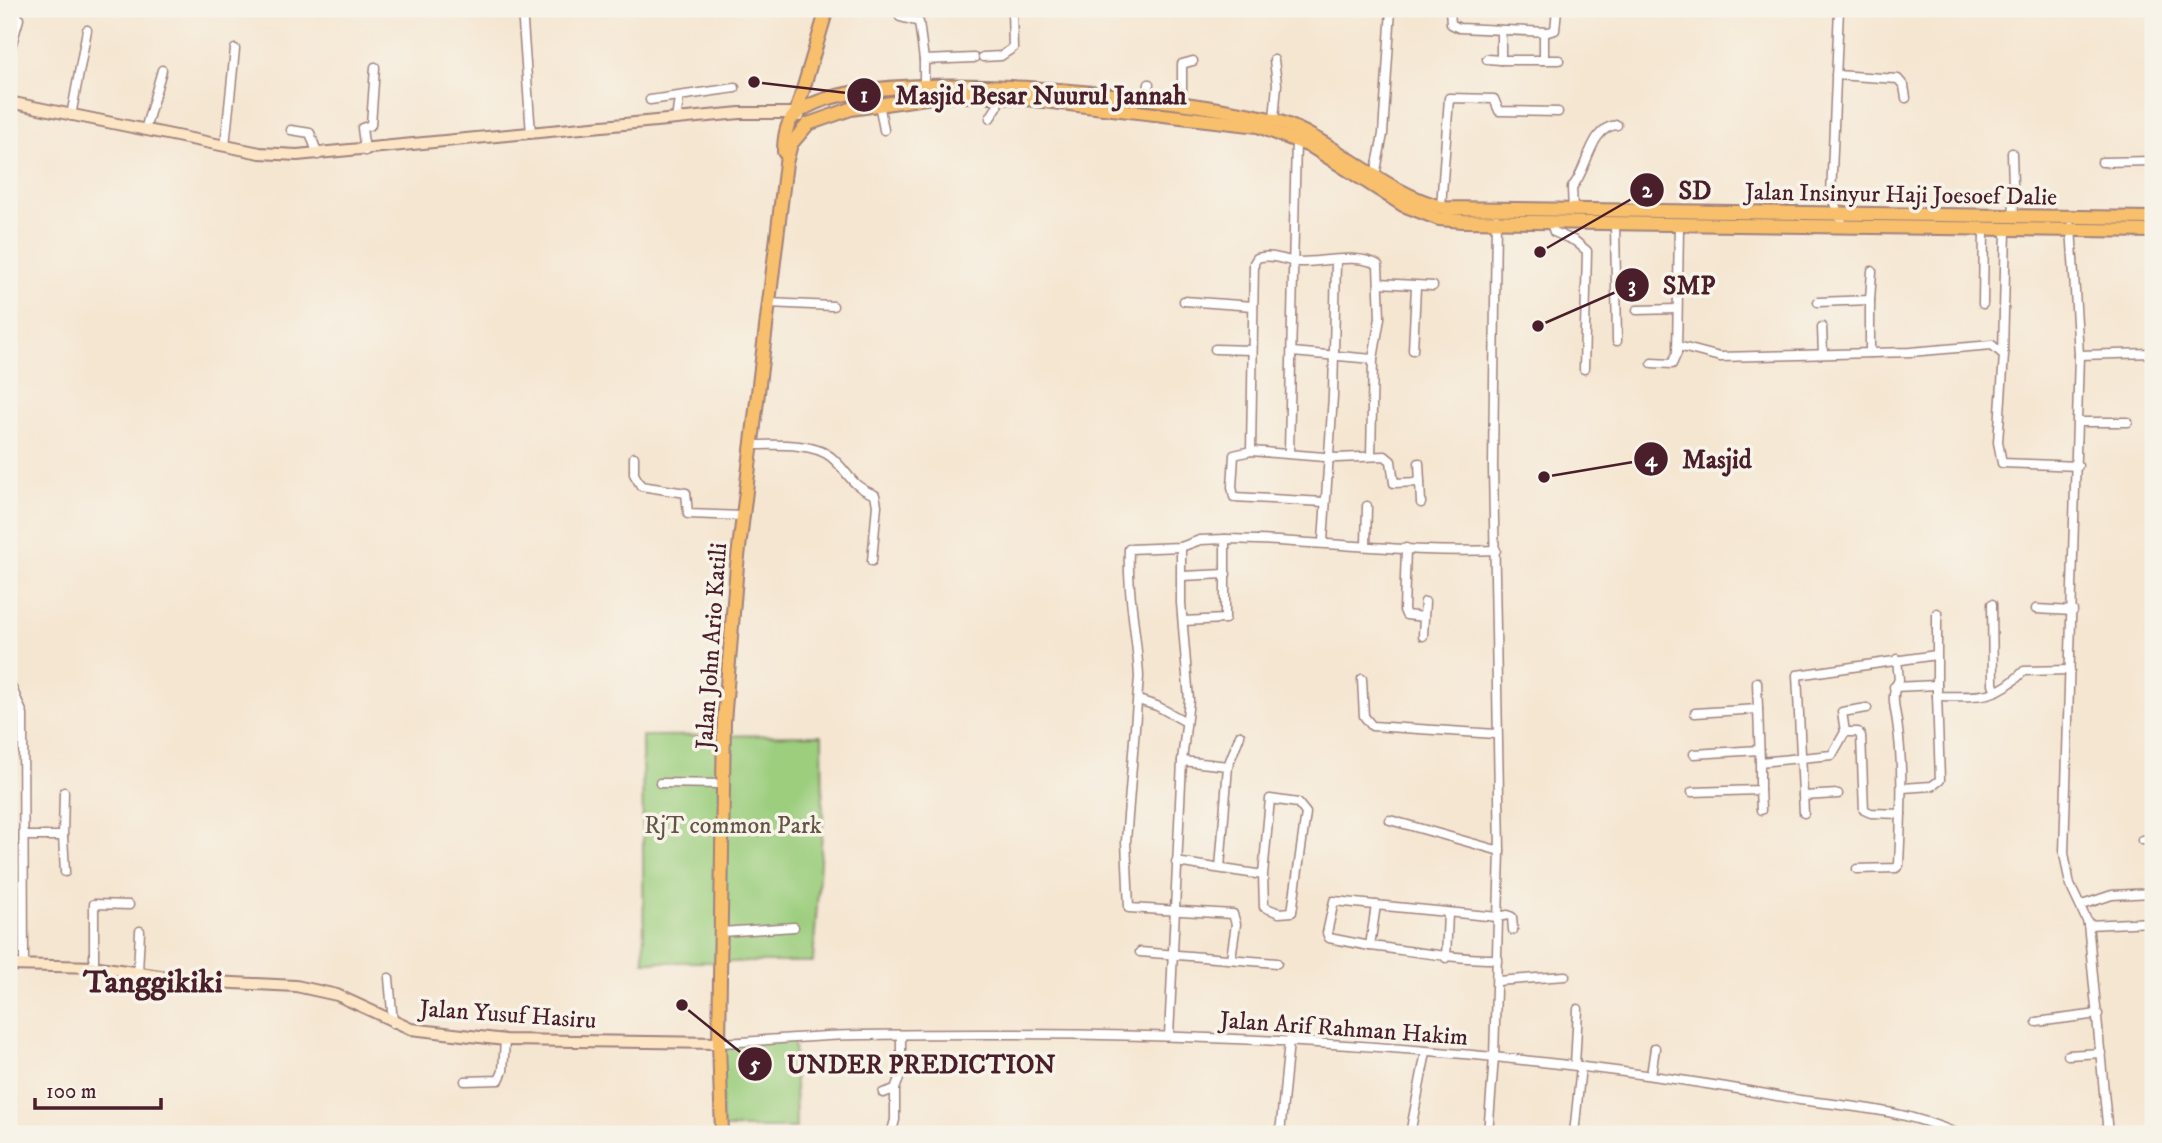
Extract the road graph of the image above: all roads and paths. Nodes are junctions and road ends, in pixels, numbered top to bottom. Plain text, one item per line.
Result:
1 (14, 9) edge
2 (522, 9) edge
3 (827, 9) edge
4 (897, 9) edge
5 (1012, 9) edge
6 (1391, 9) edge
7 (1450, 9) edge
8 (1557, 9) edge
9 (1839, 9) edge
10 (87, 30) dead end
11 (1501, 30) junction
12 (1544, 32) junction
13 (235, 49) dead end
14 (9, 54) edge
15 (1487, 59) dead end
16 (924, 60) junction
17 (1274, 60) dead end
18 (1501, 60) junction
19 (1544, 60) junction
20 (1559, 60) dead end
21 (1193, 61) dead end
22 (375, 67) dead end
23 (162, 69) dead end
24 (1836, 75) junction
25 (1149, 84) dead end
26 (924, 85) junction
27 (735, 88) dead end
28 (999, 96) junction
29 (679, 98) junction
30 (1906, 98) dead end
31 (650, 100) dead end
32 (1146, 100) junction
33 (9, 102) edge
34 (879, 103) junction
35 (1182, 105) junction
36 (1558, 112) dead end
37 (796, 114) junction
38 (71, 116) junction
39 (990, 118) dead end
40 (676, 120) junction
41 (1274, 120) junction
42 (808, 124) junction
43 (1617, 125) dead end
44 (145, 130) junction
45 (291, 130) dead end
46 (884, 130) dead end
47 (531, 134) junction
48 (1296, 140) junction
49 (225, 146) junction
50 (365, 151) junction
51 (2012, 153) dead end
52 (318, 155) junction
53 (2153, 161) edge
54 (2102, 162) dead end
55 (786, 163) junction
56 (1374, 176) junction
57 (1441, 207) junction
58 (1573, 211) junction
59 (1497, 216) junction
60 (2071, 217) junction
61 (2014, 218) junction
62 (2153, 218) edge
63 (1841, 222) junction
64 (1551, 223) junction
65 (1615, 225) junction
66 (1679, 225) junction
67 (1984, 230) junction
68 (2006, 230) junction
69 (2071, 231) junction
70 (2153, 231) edge
71 (1292, 257) junction
72 (1336, 261) junction
73 (1872, 271) dead end
74 (1379, 283) junction
75 (1433, 286) dead end
76 (1416, 287) junction
77 (1870, 300) junction
78 (1184, 301) dead end
79 (1818, 302) dead end
80 (768, 303) junction
81 (1983, 304) dead end
82 (833, 306) dead end
83 (1253, 306) junction
84 (1677, 309) junction
85 (1637, 310) dead end
86 (1822, 327) dead end
87 (1617, 341) dead end
88 (1678, 346) junction
89 (1214, 349) dead end
90 (1251, 350) junction
91 (1413, 350) dead end
92 (1292, 352) junction
93 (2003, 352) junction
94 (1870, 353) junction
95 (2153, 353) edge
96 (1823, 354) junction
97 (2079, 355) junction
98 (1334, 356) junction
99 (1373, 359) junction
100 (1652, 363) dead end
101 (1584, 369) dead end
102 (2078, 422) junction
103 (2128, 422) dead end
104 (751, 445) junction
105 (1251, 451) junction
106 (1289, 452) junction
107 (1327, 456) junction
108 (1371, 456) junction
109 (634, 457) dead end
110 (1419, 463) dead end
111 (2078, 466) junction
112 (1420, 482) junction
113 (1324, 502) junction
114 (1421, 503) dead end
115 (1367, 506) dead end
116 (743, 516) junction
117 (1225, 539) junction
118 (1323, 541) junction
119 (1366, 545) junction
120 (1181, 547) junction
121 (1406, 548) junction
122 (1496, 550) junction
123 (872, 561) dead end
124 (1226, 574) junction
125 (1182, 576) junction
126 (1425, 602) dead end
127 (1992, 604) dead end
128 (2036, 609) dead end
129 (2073, 611) junction
130 (1937, 613) dead end
131 (1424, 617) junction
132 (1183, 621) junction
133 (1423, 636) dead end
134 (1936, 655) junction
135 (1897, 659) junction
136 (2070, 670) junction
137 (1362, 679) dead end
138 (9, 681) edge
139 (1757, 682) dead end
140 (1937, 685) junction
141 (1894, 687) junction
142 (1996, 691) junction
143 (1937, 695) junction
144 (1138, 700) junction
145 (1867, 708) dead end
146 (1758, 709) junction
147 (1695, 713) dead end
148 (1186, 722) junction
149 (1845, 732) junction
150 (1496, 734) junction
151 (1240, 735) dead end
152 (1759, 751) junction
153 (1694, 754) dead end
154 (1801, 757) junction
155 (1182, 761) junction
156 (1759, 762) junction
157 (1228, 766) junction
158 (660, 783) dead end
159 (723, 784) junction
160 (1903, 789) junction
161 (1760, 790) junction
162 (64, 792) dead end
163 (1692, 792) dead end
164 (1838, 794) dead end
165 (1803, 796) junction
166 (1762, 810) dead end
167 (1804, 813) dead end
168 (1901, 814) junction
169 (1390, 820) dead end
170 (24, 836) junction
171 (63, 836) junction
172 (2142, 840) dead end
173 (2153, 840) edge
174 (1500, 851) junction
175 (1176, 862) junction
176 (1220, 868) junction
177 (1857, 869) dead end
178 (65, 872) dead end
179 (1263, 874) junction
180 (2153, 893) edge
181 (129, 905) dead end
182 (1376, 905) junction
183 (2082, 905) junction
184 (1174, 913) junction
185 (1448, 913) junction
186 (1498, 918) junction
187 (2153, 922) edge
188 (2088, 925) junction
189 (794, 927) dead end
190 (1513, 930) dead end
191 (140, 931) dead end
192 (721, 932) junction
193 (1370, 946) junction
194 (1140, 952) dead end
195 (1173, 954) junction
196 (1231, 958) junction
197 (1446, 958) junction
198 (1498, 959) junction
199 (1278, 963) dead end
200 (9, 965) edge
201 (24, 965) junction
202 (94, 967) junction
203 (138, 972) junction
204 (1565, 976) dead end
205 (389, 978) dead end
206 (1497, 981) junction
207 (1578, 1009) dead end
208 (2098, 1014) junction
209 (2037, 1022) dead end
210 (393, 1023) junction
211 (901, 1036) junction
212 (1170, 1036) junction
213 (505, 1040) junction
214 (1289, 1041) junction
215 (719, 1043) junction
216 (1654, 1048) dead end
217 (1426, 1052) junction
218 (2101, 1053) junction
219 (2068, 1055) dead end
220 (1494, 1057) junction
221 (1578, 1065) junction
222 (1651, 1074) junction
223 (465, 1081) dead end
224 (895, 1089) junction
225 (883, 1093) dead end
226 (722, 1134) edge
227 (891, 1134) edge
228 (1280, 1134) edge
229 (1410, 1134) edge
230 (1488, 1134) edge
231 (1574, 1134) edge
232 (1958, 1134) edge
233 (2108, 1134) edge

1 - 14 street
2 - 47 street
3 - 37 main road, Jalan John Ario Katili
4 - 16 street
5 - 16 street
6 - 56 street
7 - 11 street
8 - 12 street
9 - 24 street
10 - 38 street
11 - 12 street
11 - 18 street
12 - 19 street
13 - 49 street
15 - 18 street
16 - 26 street
17 - 41 street
18 - 19 street
19 - 20 street
21 - 35 street
22 - 50 street
23 - 44 street
24 - 30 street
24 - 63 street
25 - 32 street
26 - 32 main road, Jalan Insinyur Haji Joesoef Dalie
26 - 37 main road, Jalan Insinyur Haji Joesoef Dalie
27 - 29 street
28 - 34 main road, Jalan Insinyur Haji Joesoef Dalie
28 - 39 street
28 - 48 main road, Jalan Insinyur Haji Joesoef Dalie
29 - 31 street
29 - 40 street
32 - 35 main road, Jalan Insinyur Haji Joesoef Dalie
33 - 38 street
34 - 42 main road, Jalan Insinyur Haji Joesoef Dalie
34 - 46 street
35 - 41 main road, Jalan Insinyur Haji Joesoef Dalie
36 - 57 street
37 - 40 street
37 - 42 street
37 - 55 main road, Jalan John Ario Katili
38 - 44 street
40 - 47 street
41 - 56 main road, Jalan Insinyur Haji Joesoef Dalie
42 - 55 main road, Jalan John Ario Katili
43 - 58 street
44 - 49 street
45 - 52 street
47 - 50 street
48 - 59 main road, Jalan Insinyur Haji Joesoef Dalie
48 - 71 street
49 - 52 street
50 - 52 street
51 - 61 street
53 - 54 street
55 - 80 main road, Jalan John Ario Katili
56 - 57 main road, Jalan Insinyur Haji Joesoef Dalie
57 - 59 main road, Jalan Insinyur Haji Joesoef Dalie
58 - 59 main road, Jalan Insinyur Haji Joesoef Dalie
58 - 63 main road, Jalan Insinyur Haji Joesoef Dalie
59 - 64 main road, Jalan Insinyur Haji Joesoef Dalie
59 - 122 street
60 - 61 main road, Jalan Insinyur Haji Joesoef Dalie
60 - 62 main road, Jalan Insinyur Haji Joesoef Dalie
60 - 69 street
61 - 63 main road, Jalan Insinyur Haji Joesoef Dalie
63 - 66 main road, Jalan Insinyur Haji Joesoef Dalie
63 - 67 main road, Jalan Insinyur Haji Joesoef Dalie
64 - 65 main road, Jalan Insinyur Haji Joesoef Dalie
64 - 101 street
65 - 66 main road, Jalan Insinyur Haji Joesoef Dalie
65 - 87 street
66 - 84 street
67 - 68 main road, Jalan Insinyur Haji Joesoef Dalie
67 - 81 street
68 - 69 main road, Jalan Insinyur Haji Joesoef Dalie
68 - 93 street
69 - 70 main road, Jalan Insinyur Haji Joesoef Dalie
69 - 97 street
71 - 72 street
71 - 83 street
71 - 92 street
72 - 74 street
72 - 98 street
73 - 77 street
74 - 76 street
74 - 99 street
75 - 76 street
76 - 91 street
77 - 79 street
77 - 94 street
78 - 83 street
80 - 82 street
80 - 104 main road, Jalan John Ario Katili
83 - 90 street
84 - 85 street
84 - 88 street
86 - 96 street
88 - 96 street
88 - 100 street
89 - 90 street
90 - 105 street
92 - 98 street
92 - 106 street
93 - 94 street
93 - 111 street
94 - 96 street
95 - 97 street
97 - 102 street
98 - 99 street
98 - 107 street
99 - 108 street
102 - 103 street
102 - 111 street
104 - 116 main road, Jalan John Ario Katili
104 - 123 street
105 - 106 street
105 - 113 street
106 - 107 street
107 - 108 street
107 - 113 street
108 - 112 street
109 - 116 street
110 - 112 street
111 - 129 street
112 - 114 street
113 - 118 street
115 - 119 street
116 - 159 main road, Jalan John Ario Katili
117 - 118 street
117 - 120 street
117 - 124 street
118 - 119 street
119 - 121 street
120 - 125 street
120 - 144 street
121 - 122 street
121 - 131 street
122 - 150 street
124 - 125 street
124 - 132 street
125 - 132 street
126 - 131 street
127 - 142 street
128 - 129 street
129 - 136 street
130 - 134 street
131 - 133 street
132 - 148 street
134 - 135 street
134 - 140 street
135 - 141 street
135 - 154 street
136 - 142 street
136 - 183 street
137 - 150 street
138 - 170 street
139 - 146 street
140 - 141 street
140 - 143 street
141 - 160 street
142 - 143 street
143 - 160 street
144 - 148 street
144 - 184 street
145 - 149 street
146 - 147 street
146 - 152 street
148 - 155 street
149 - 154 street
149 - 168 street
150 - 174 street
151 - 157 street
152 - 153 street
152 - 156 street
154 - 156 street
154 - 165 street
155 - 157 street
155 - 175 street
156 - 161 street
157 - 176 street
158 - 159 street
159 - 192 main road, Jalan John Ario Katili
160 - 168 street
161 - 163 street
161 - 166 street
162 - 171 street
164 - 165 street
165 - 167 street
168 - 177 street
169 - 174 street
170 - 171 street
170 - 201 street
171 - 178 street
172 - 173 street
174 - 186 street
175 - 176 street
175 - 184 street
176 - 179 street
179 - 179 street
180 - 183 street
181 - 202 street
182 - 185 street
182 - 193 street
182 - 193 street
183 - 188 street
184 - 195 street
184 - 196 street
185 - 186 street
185 - 197 street
186 - 190 street
186 - 198 street
187 - 188 street
188 - 208 street
189 - 192 street
191 - 203 street
192 - 215 main road, Jalan John Ario Katili
193 - 197 street
194 - 195 street
195 - 196 street
195 - 212 street
196 - 199 street
197 - 198 street
198 - 206 street
200 - 201 street, Jalan Yusuf Hasiru
201 - 202 street, Jalan Yusuf Hasiru
202 - 203 street, Jalan Yusuf Hasiru
203 - 210 street, Jalan Yusuf Hasiru
204 - 206 street
205 - 210 street
206 - 220 street
207 - 221 street
208 - 209 street
208 - 218 street
210 - 213 street, Jalan Yusuf Hasiru
211 - 212 street, Jalan Arif Rahman Hakim
211 - 215 street, Jalan Arif Rahman Hakim
211 - 224 street
212 - 214 street, Jalan Arif Rahman Hakim
213 - 215 street, Jalan Yusuf Hasiru
213 - 223 street
214 - 217 street, Jalan Arif Rahman Hakim
214 - 228 street
215 - 226 main road, Jalan John Ario Katili
216 - 222 street
217 - 220 street, Jalan Arif Rahman Hakim
217 - 229 street
218 - 219 street
218 - 233 street
220 - 221 street, Jalan Arif Rahman Hakim
220 - 230 street
221 - 222 street, Jalan Arif Rahman Hakim
221 - 231 street
222 - 232 street, Jalan Arif Rahman Hakim
224 - 225 street
224 - 227 street

